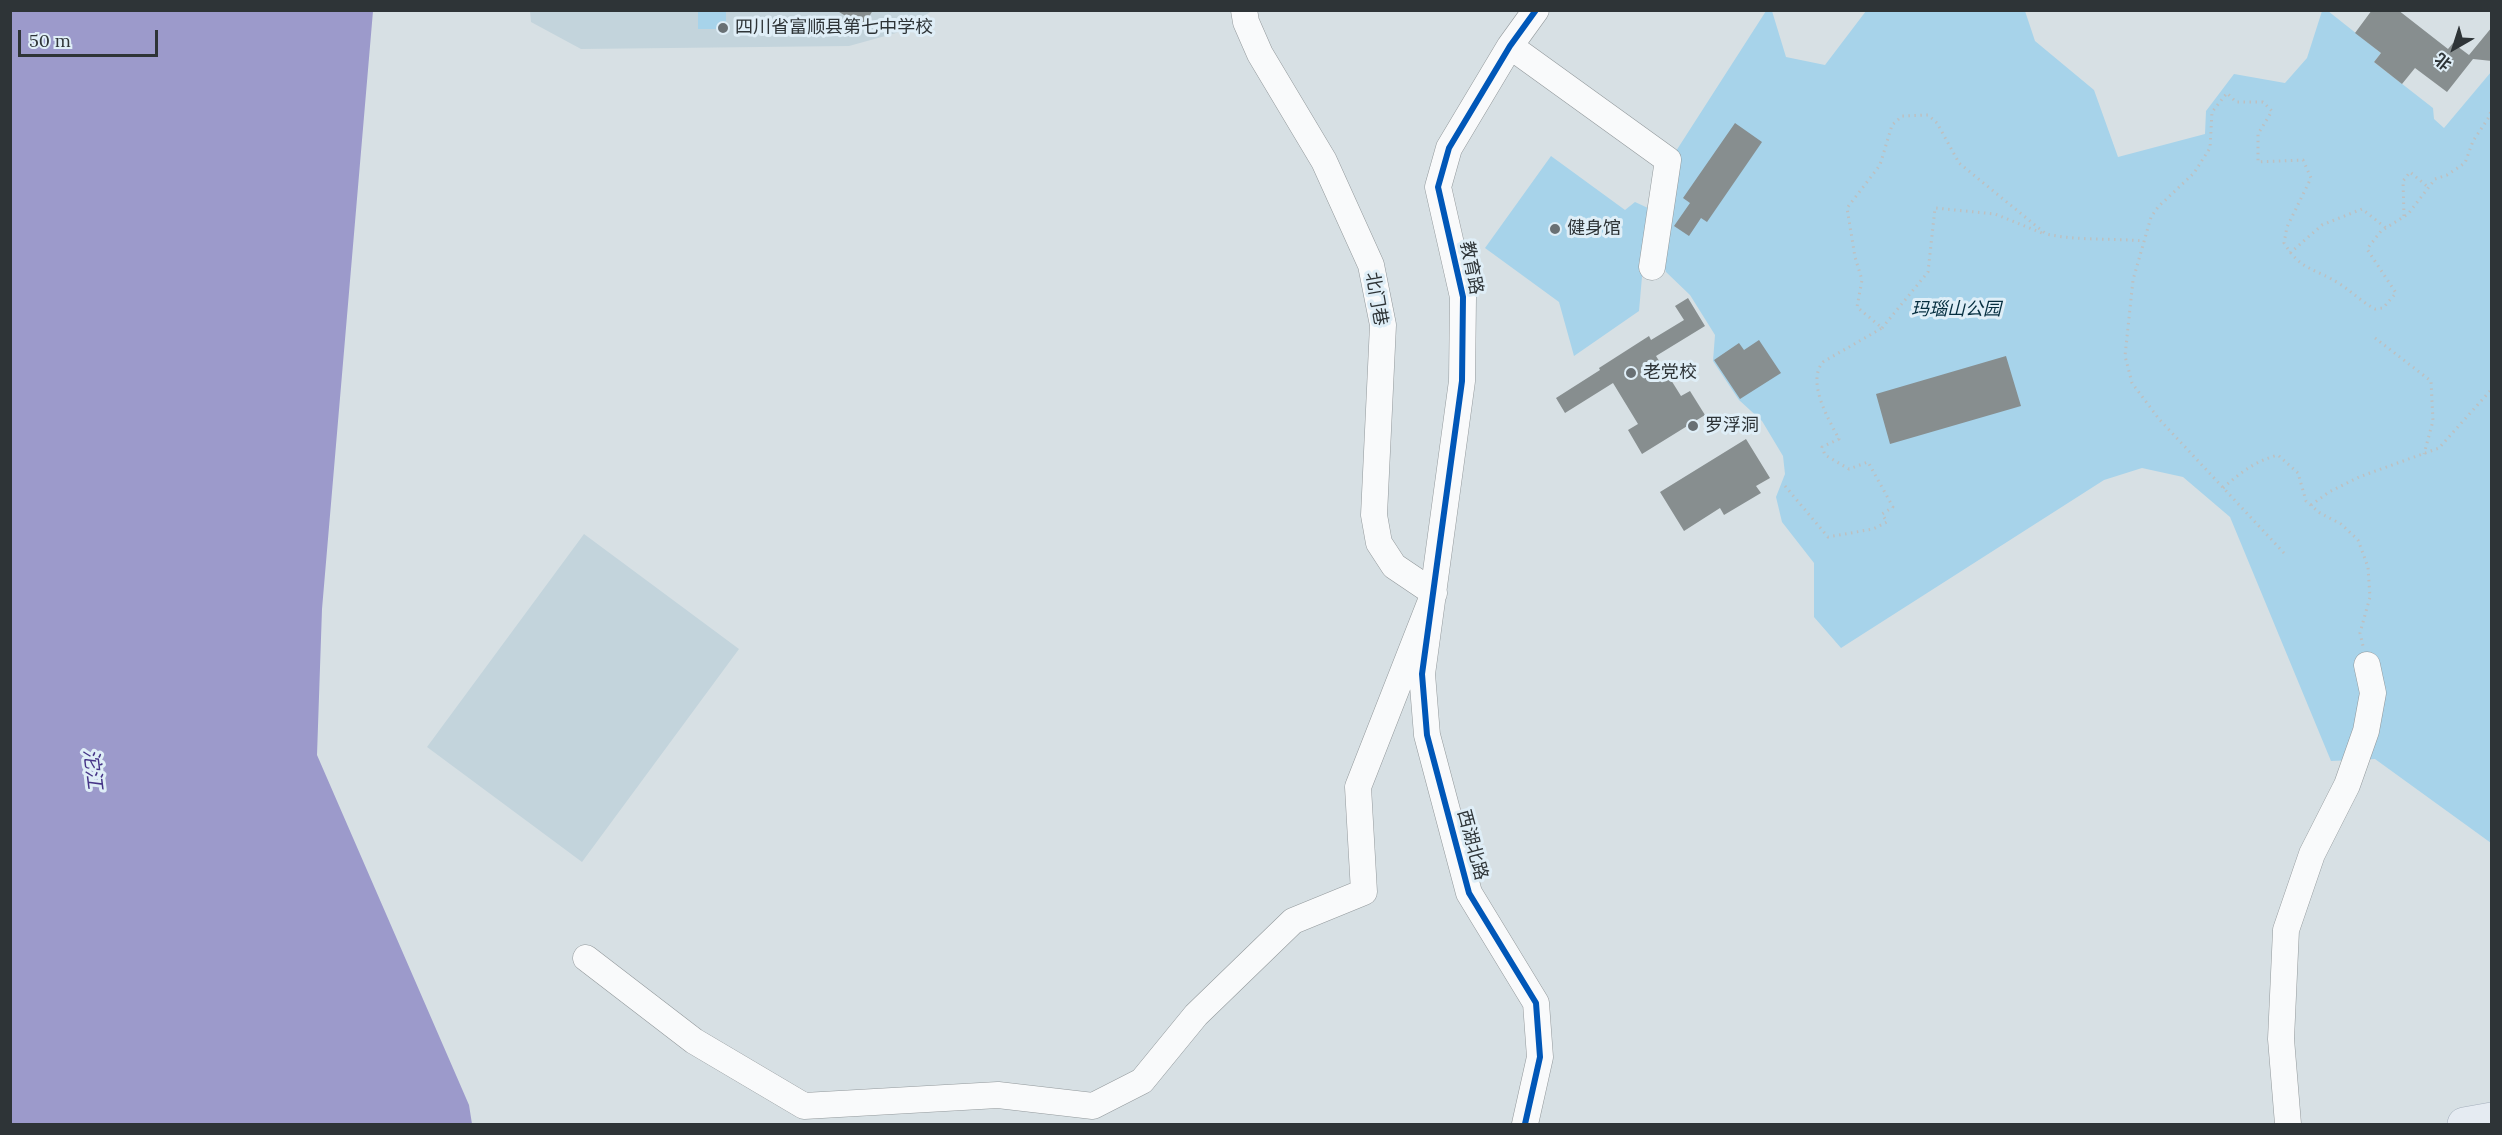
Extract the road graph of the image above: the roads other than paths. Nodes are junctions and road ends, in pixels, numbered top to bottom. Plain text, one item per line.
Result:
1 (1244, 10) edge
2 (1536, 10) edge
3 (1510, 46) junction
4 (1652, 267) dead end
5 (1434, 593) junction
6 (2367, 665) road end
7 (586, 958) dead end
8 (2492, 1119) edge
9 (1525, 1125) edge
10 (2288, 1125) edge
11 (2464, 1125) edge

1 - 5 street, 北门巷
2 - 3 street, 教育路
3 - 4 street
3 - 5 street, 教育路
5 - 7 street
5 - 9 street, 西湖北路
6 - 10 street
8 - 11 main road

